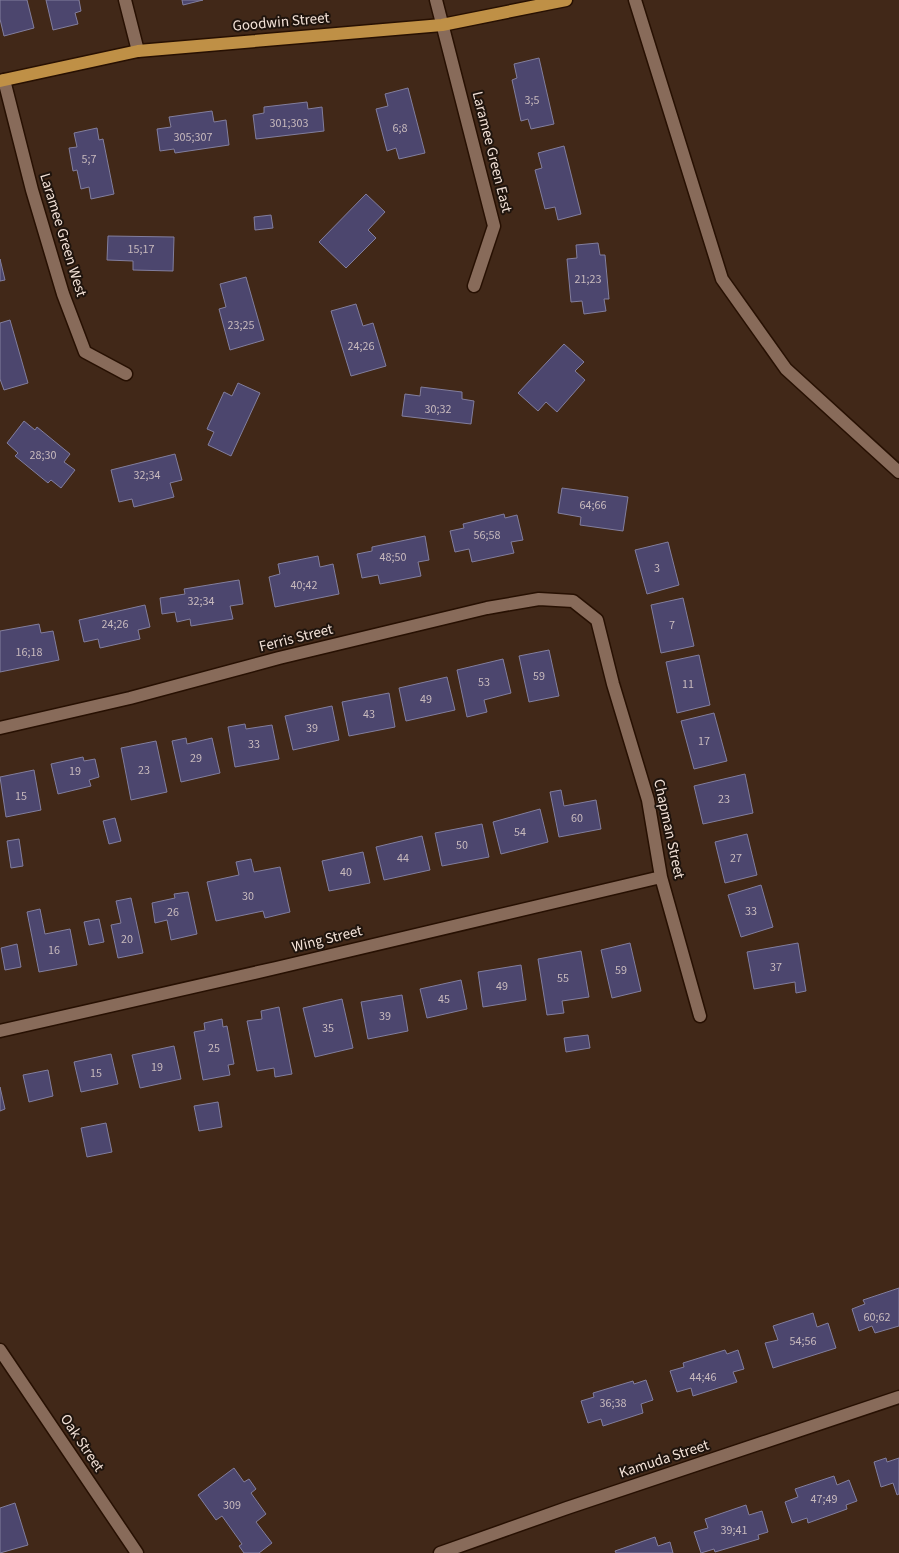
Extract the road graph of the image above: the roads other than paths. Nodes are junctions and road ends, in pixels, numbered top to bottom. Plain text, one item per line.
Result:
1 (124, 0) edge
2 (436, 0) edge
3 (566, 0) edge
4 (635, 0) edge
5 (442, 26) junction
6 (138, 50) junction
7 (2, 81) edge
8 (474, 286) dead end
9 (126, 374) dead end
10 (899, 472) edge
11 (597, 620) joint
12 (0, 728) edge
13 (662, 877) junction
14 (700, 1016) dead end
15 (0, 1031) edge
16 (0, 1350) edge
17 (899, 1397) edge
18 (137, 1553) edge
19 (440, 1553) edge

1 - 6 street
2 - 5 street, Laramee Green East
3 - 5 main road, Goodwin Street
4 - 10 street
5 - 6 main road, Goodwin Street
5 - 8 street, Laramee Green East
6 - 7 main road, Goodwin Street
7 - 9 street, Laramee Green West
11 - 12 street, Ferris Street
11 - 13 street, Chapman Street
13 - 14 street, Chapman Street
13 - 15 street, Wing Street
16 - 18 street, Oak Street
17 - 19 street, Kamuda Street

